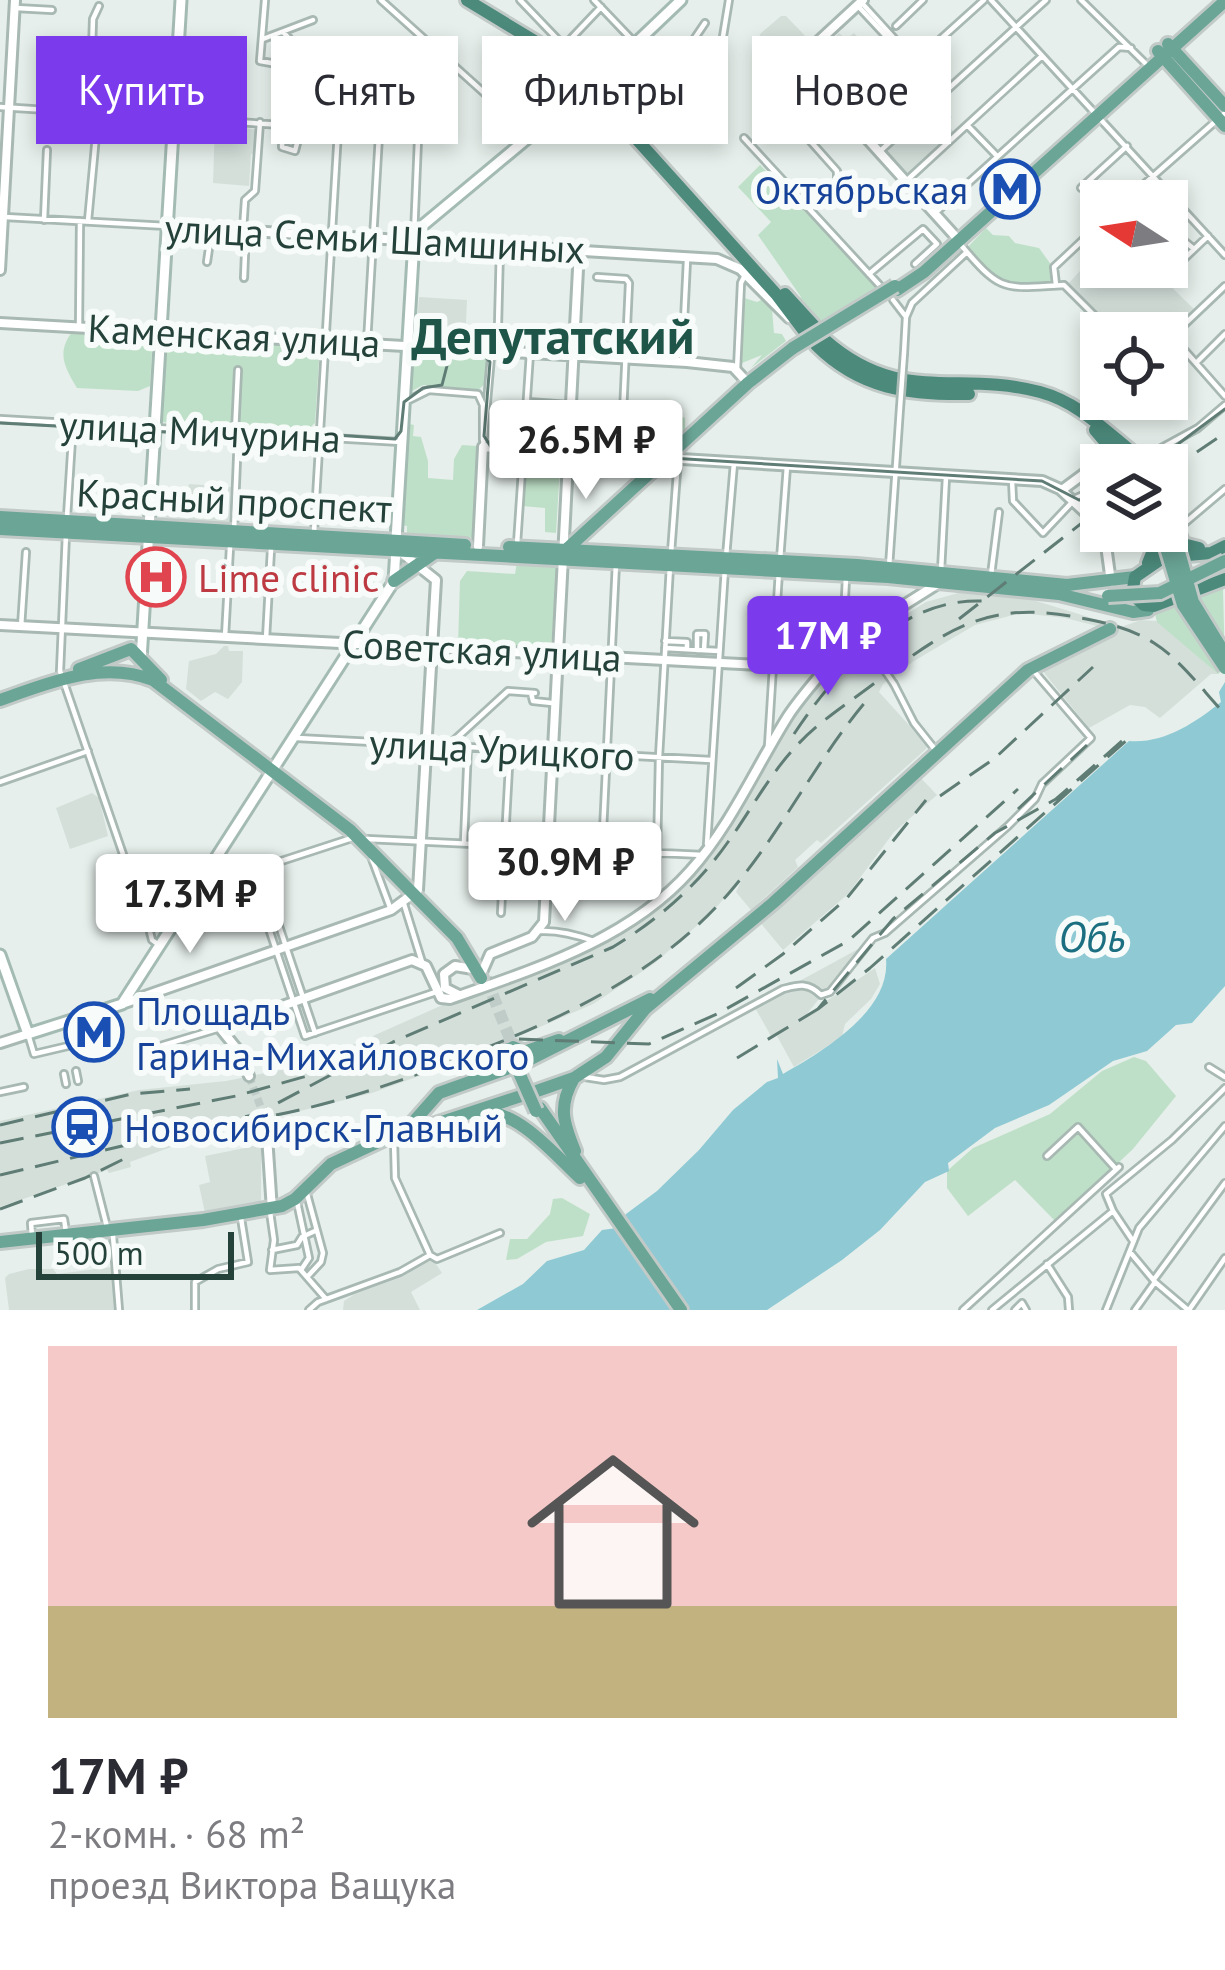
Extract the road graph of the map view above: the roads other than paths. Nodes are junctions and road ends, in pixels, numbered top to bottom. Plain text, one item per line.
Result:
1 (179, 0) edge
2 (265, 0) edge
3 (381, 0) edge
4 (466, 0) edge
5 (479, 0) edge
6 (520, 0) edge
7 (594, 0) edge
8 (681, 0) edge
9 (729, 0) edge
10 (923, 0) edge
11 (988, 0) edge
12 (1046, 0) edge
13 (1082, 0) edge
14 (1221, 0) edge
15 (861, 2) edge
16 (15, 4) edge
17 (99, 6) dead end
18 (601, 7) junction
19 (52, 10) dead end
20 (313, 20) dead end
21 (705, 23) dead end
22 (896, 26) dead end
23 (1017, 26) junction
24 (284, 33) junction
25 (93, 36) edge
26 (177, 36) edge
27 (287, 36) edge
28 (532, 36) edge
29 (533, 36) edge
30 (624, 36) edge
31 (644, 36) edge
32 (696, 36) edge
33 (723, 36) edge
34 (827, 36) edge
35 (891, 36) edge
36 (946, 36) edge
37 (262, 40) junction
38 (1131, 48) junction
39 (1165, 49) junction
40 (1043, 55) junction
41 (1145, 63) junction
42 (271, 64) edge
43 (951, 85) edge
44 (1074, 89) junction
45 (482, 91) edge
46 (4, 107) edge
47 (36, 108) edge
48 (1095, 112) junction
49 (1223, 116) edge
50 (247, 121) edge
51 (260, 122) junction
52 (271, 123) edge
53 (968, 126) junction
54 (745, 138) dead end
55 (91, 144) edge
56 (171, 144) edge
57 (337, 144) edge
58 (379, 144) edge
59 (418, 144) edge
60 (522, 144) edge
61 (637, 144) edge
62 (813, 144) edge
63 (871, 144) edge
64 (887, 144) edge
65 (1126, 146) junction
66 (47, 150) dead end
67 (878, 152) junction
68 (997, 156) junction
69 (1153, 176) junction
70 (1090, 180) edge
71 (1149, 180) edge
72 (1157, 180) edge
73 (904, 182) junction
74 (810, 209) junction
75 (934, 214) junction
76 (1188, 214) edge
77 (2, 217) edge
78 (44, 220) junction
79 (84, 221) junction
80 (167, 222) junction
81 (212, 228) junction
82 (245, 230) junction
83 (332, 235) junction
84 (1208, 236) junction
85 (374, 237) junction
86 (414, 240) junction
87 (960, 243) junction
88 (1080, 243) edge
89 (1188, 244) edge
90 (500, 246) junction
91 (939, 246) junction
92 (1194, 249) junction
93 (579, 250) junction
94 (1188, 255) edge
95 (1225, 255) edge
96 (687, 257) junction
97 (207, 262) dead end
98 (915, 264) dead end
99 (0, 270) edge
100 (869, 274) junction
101 (746, 275) junction
102 (597, 277) dead end
103 (244, 278) dead end
104 (1056, 285) junction
105 (1225, 286) edge
106 (893, 294) junction
107 (911, 304) junction
108 (1091, 312) edge
109 (905, 317) junction
110 (1188, 320) edge
111 (0, 322) edge
112 (79, 327) junction
113 (161, 331) junction
114 (1225, 334) edge
115 (816, 337) junction
116 (325, 341) junction
117 (367, 343) junction
118 (405, 344) junction
119 (494, 350) junction
120 (530, 353) junction
121 (572, 356) junction
122 (1188, 356) edge
123 (627, 359) junction
124 (682, 362) junction
125 (1196, 363) junction
126 (238, 370) dead end
127 (737, 370) junction
128 (748, 383) junction
129 (1225, 396) edge
130 (529, 402) junction
131 (405, 404) junction
132 (569, 405) junction
133 (1225, 405) edge
134 (0, 419) edge
135 (73, 423) junction
136 (154, 428) junction
137 (237, 433) junction
138 (319, 438) junction
139 (401, 442) junction
140 (1117, 444) edge
141 (1172, 444) edge
142 (483, 445) junction
143 (526, 450) junction
144 (567, 453) junction
145 (621, 455) junction
146 (640, 457) junction
147 (677, 459) junction
148 (734, 463) junction
149 (787, 466) junction
150 (895, 472) junction
151 (647, 475) junction
152 (946, 477) junction
153 (1012, 480) junction
154 (1080, 482) edge
155 (1225, 489) edge
156 (1062, 490) junction
157 (1080, 500) edge
158 (1076, 502) junction
159 (1080, 506) edge
160 (999, 512) dead end
161 (0, 517) edge
162 (596, 521) junction
163 (1188, 521) edge
164 (67, 527) junction
165 (0, 529) edge
166 (149, 532) junction
167 (232, 536) junction
168 (314, 540) junction
169 (272, 544) junction
170 (396, 544) junction
171 (478, 546) junction
172 (1188, 546) edge
173 (517, 547) junction
174 (26, 552) dead end
175 (436, 552) junction
176 (563, 552) junction
177 (1103, 552) edge
178 (1154, 552) edge
179 (1170, 552) edge
180 (1173, 552) edge
181 (1221, 553) edge
182 (612, 554) junction
183 (670, 559) junction
184 (417, 563) junction
185 (726, 563) junction
186 (779, 566) junction
187 (832, 569) junction
188 (888, 572) junction
189 (847, 575) junction
190 (940, 576) junction
191 (1135, 577) junction
192 (394, 580) junction
193 (988, 580) junction
194 (1218, 581) edge
195 (1108, 592) junction
196 (1132, 593) junction
197 (1151, 608) junction
198 (1125, 609) junction
199 (0, 626) edge
200 (21, 627) junction
201 (1105, 628) junction
202 (61, 629) junction
203 (852, 630) junction
204 (143, 633) junction
205 (225, 637) junction
206 (266, 639) junction
207 (352, 644) junction
208 (665, 645) junction
209 (432, 648) junction
210 (123, 651) junction
211 (719, 651) junction
212 (555, 654) junction
213 (1225, 654) edge
214 (610, 657) junction
215 (141, 660) junction
216 (664, 660) junction
217 (719, 664) junction
218 (772, 666) junction
219 (1030, 666) junction
220 (1225, 668) edge
221 (127, 674) junction
222 (62, 678) junction
223 (0, 700) edge
224 (552, 703) junction
225 (291, 739) junction
226 (428, 744) junction
227 (449, 746) junction
228 (468, 746) junction
229 (510, 748) junction
230 (550, 750) junction
231 (935, 750) junction
232 (88, 751) junction
233 (768, 751) junction
234 (605, 754) junction
235 (658, 757) junction
236 (713, 760) junction
237 (273, 767) junction
238 (0, 782) edge
239 (423, 840) junction
240 (364, 841) junction
241 (464, 843) junction
242 (505, 845) junction
243 (546, 848) junction
244 (602, 850) junction
245 (656, 853) junction
246 (703, 855) junction
247 (417, 892) junction
248 (656, 902) junction
249 (404, 904) junction
250 (273, 906) junction
251 (391, 910) junction
252 (501, 913) dead end
253 (540, 931) junction
254 (594, 941) junction
255 (159, 945) junction
256 (280, 948) junction
257 (0, 957) edge
258 (423, 963) junction
259 (483, 976) junction
260 (135, 983) junction
261 (440, 990) junction
262 (140, 996) junction
263 (299, 999) junction
264 (122, 1004) junction
265 (596, 1027) junction
266 (220, 1028) junction
267 (315, 1033) junction
268 (28, 1034) junction
269 (0, 1043) edge
270 (68, 1046) dead end
271 (614, 1049) junction
272 (147, 1050) dead end
273 (513, 1054) junction
274 (1209, 1066) dead end
275 (76, 1071) dead end
276 (64, 1074) dead end
277 (249, 1076) tunnel mouth
278 (575, 1077) junction
279 (1225, 1077) edge
280 (78, 1082) dead end
281 (66, 1084) dead end
282 (24, 1088) dead end
283 (1225, 1088) edge
284 (0, 1092) edge
285 (428, 1104) junction
286 (476, 1112) junction
287 (266, 1121) tunnel mouth
288 (442, 1123) junction
289 (1225, 1126) edge
290 (408, 1130) junction
291 (394, 1140) junction
292 (1047, 1156) dead end
293 (94, 1176) dead end
294 (582, 1176) junction
295 (1225, 1183) edge
296 (302, 1198) junction
297 (1114, 1211) junction
298 (271, 1212) junction
299 (241, 1218) junction
300 (316, 1231) junction
301 (66, 1232) dead end
302 (110, 1232) junction
303 (500, 1233) dead end
304 (32, 1236) dead end
305 (302, 1238) junction
306 (1133, 1241) junction
307 (0, 1245) edge
308 (272, 1250) junction
309 (1130, 1252) junction
310 (430, 1255) junction
311 (1225, 1258) edge
312 (1047, 1264) junction
313 (304, 1273) junction
314 (1155, 1280) junction
315 (326, 1299) junction
316 (119, 1310) edge
317 (195, 1310) edge
318 (309, 1310) edge
319 (678, 1310) edge
320 (963, 1310) edge
321 (992, 1310) edge
322 (1015, 1310) edge
323 (1026, 1310) edge
324 (1069, 1310) edge
325 (1106, 1310) edge
326 (1135, 1310) edge
327 (1189, 1310) edge

1 - 26 main road
2 - 37 street
3 - 45 street
4 - 28 highway
5 - 29 highway
6 - 18 street
7 - 18 street
8 - 31 main road
9 - 33 street
10 - 22 street
11 - 23 street
11 - 36 street
12 - 23 street
13 - 38 street
14 - 39 main road
15 - 34 street
15 - 35 street
16 - 19 street
16 - 46 street
17 - 25 street
18 - 30 street
20 - 24 street
21 - 32 street
23 - 40 street
23 - 43 street
24 - 27 street
24 - 37 street
37 - 42 street
38 - 41 street
38 - 44 street
39 - 41 main road
39 - 48 main road
39 - 49 main road
40 - 44 street
40 - 53 street
41 - 48 main road
44 - 48 street
44 - 68 street
46 - 47 street
46 - 77 street
48 - 65 street
48 - 87 main road
49 - 69 street
50 - 51 street
51 - 52 street
51 - 82 street
53 - 68 street
53 - 73 street
54 - 74 street
55 - 79 street
56 - 80 main road
57 - 83 street
58 - 85 street
59 - 86 street
60 - 86 main road
61 - 115 highway
62 - 74 street
63 - 67 street
64 - 67 street
65 - 69 street
65 - 70 street
66 - 78 street
67 - 73 street
68 - 75 street
69 - 71 street
69 - 72 street
73 - 75 street
74 - 100 street
75 - 87 street
76 - 84 street
77 - 78 street, улица Семьи Шамшиных
77 - 99 street
78 - 79 street, улица Семьи Шамшиных
79 - 80 street, улица Семьи Шамшиных
79 - 112 street
80 - 81 street, улица Семьи Шамшиных
80 - 113 main road
81 - 82 street, улица Семьи Шамшиных
81 - 97 street
82 - 83 street, улица Семьи Шамшиных
82 - 103 street
83 - 85 street, улица Семьи Шамшиных
83 - 116 street
84 - 92 street
84 - 95 street
85 - 86 street, улица Семьи Шамшиных
85 - 117 street
86 - 90 street, улица Семьи Шамшиных
86 - 118 main road
87 - 91 main road
87 - 104 street
87 - 106 main road
87 - 107 street
88 - 104 street
89 - 92 street
90 - 93 street, улица Семьи Шамшиных
90 - 119 street
91 - 98 street
91 - 100 street
91 - 106 main road
92 - 94 street
93 - 96 street, улица Семьи Шамшиных
93 - 121 street
96 - 101 street, улица Семьи Шамшиных
96 - 124 street
100 - 106 street
101 - 115 street
101 - 127 street
102 - 123 street
104 - 108 street
105 - 110 street
106 - 107 street
106 - 109 street
106 - 128 main road, bridge
107 - 109 street
109 - 150 street, bridge
111 - 112 street, Каменская улица
112 - 113 street, Каменская улица
113 - 116 street, Каменская улица
113 - 136 main road
114 - 125 street
115 - 140 highway
116 - 117 street, Каменская улица
116 - 138 street
117 - 118 street, Каменская улица
118 - 119 street, Каменская улица
118 - 131 main road
119 - 120 street, Каменская улица
119 - 142 street
120 - 121 street, Каменская улица
120 - 130 street
121 - 123 street, Каменская улица
121 - 132 street
122 - 125 street
123 - 124 street, Каменская улица
123 - 145 street
124 - 127 street, Каменская улица
125 - 129 street
126 - 137 street
127 - 128 street
128 - 147 main road
130 - 132 street
130 - 143 street
131 - 139 main road
131 - 142 street
132 - 144 street
133 - 141 street
134 - 135 street, улица Мичурина
135 - 136 street, улица Мичурина
135 - 164 street
136 - 137 street, улица Мичурина
136 - 166 main road
137 - 138 street, улица Мичурина
137 - 167 street
138 - 139 street, улица Мичурина
138 - 168 street
139 - 170 main road
142 - 143 street
142 - 171 street
143 - 144 street
143 - 173 street
144 - 145 street
144 - 176 street
145 - 146 street
146 - 147 street
146 - 151 main road
147 - 148 street
147 - 151 main road
147 - 183 street
148 - 149 street
148 - 185 street
149 - 150 street
149 - 186 street
150 - 152 street
150 - 188 street
151 - 162 main road
152 - 153 street
152 - 190 street
153 - 156 street
153 - 158 street
154 - 156 street
155 - 163 street
156 - 158 street
157 - 158 street
158 - 159 street
160 - 193 street
161 - 164 main road, Красный проспект
162 - 176 main road
162 - 182 main road
164 - 165 main road, Красный проспект
164 - 166 main road, Красный проспект
164 - 202 street
166 - 167 main road, Красный проспект
166 - 204 main road
167 - 168 main road, Красный проспект
167 - 169 main road, Красный проспект
167 - 205 street
168 - 169 main road, Красный проспект
168 - 170 main road, Красный проспект
169 - 206 street
170 - 171 main road, Красный проспект
170 - 175 main road, Красный проспект
170 - 184 street
170 - 192 main road
171 - 173 main road, Красный проспект
172 - 181 highway
173 - 176 main road, Красный проспект
174 - 200 street
175 - 176 main road, Красный проспект
175 - 184 main road
176 - 182 main road, Красный проспект
176 - 212 street
177 - 195 street
178 - 191 highway
179 - 220 main road, bridge
180 - 213 main road, bridge
181 - 191 highway
181 - 194 highway
181 - 195 main road, bridge
182 - 183 main road, Красный проспект
182 - 214 street
183 - 185 main road, Красный проспект
183 - 208 street
184 - 192 main road
184 - 209 street
185 - 186 main road, Красный проспект
185 - 211 street
186 - 187 main road, Красный проспект
186 - 218 street
187 - 188 main road, Красный проспект
187 - 189 main road, Красный проспект
188 - 189 main road, Красный проспект
188 - 190 main road, Красный проспект
189 - 203 street
190 - 193 main road, Красный проспект
190 - 203 street, Советская улица
191 - 195 main road
191 - 196 highway
192 - 207 main road
193 - 195 main road, Красный проспект
194 - 197 highway
195 - 198 main road
195 - 201 main road
196 - 197 highway
196 - 198 main road
197 - 198 main road
197 - 201 main road
198 - 201 main road
199 - 200 street, Советская улица
200 - 202 street, Советская улица
201 - 219 main road
202 - 204 street, Советская улица
202 - 222 street
203 - 218 street, Советская улица
203 - 231 street, bridge
203 - 233 street
204 - 205 street, Советская улица
204 - 210 main road
204 - 215 main road
205 - 206 street, Советская улица
206 - 207 street, Советская улица
207 - 209 street, Советская улица
207 - 225 main road
208 - 211 street
208 - 216 street
209 - 212 street, Советская улица
209 - 226 street
210 - 215 main road
210 - 221 main road
210 - 222 main road
211 - 217 street
212 - 214 street, Советская улица
212 - 224 street
214 - 216 street, Советская улица
214 - 234 street
215 - 221 main road
215 - 237 main road
216 - 217 street, Советская улица
216 - 235 street
217 - 218 street, Советская улица
217 - 236 street
218 - 233 street
219 - 231 main road
219 - 278 street
221 - 222 main road
221 - 237 main road
222 - 223 main road
222 - 232 street
224 - 227 street
224 - 230 street
225 - 226 street, улица Урицкого
225 - 237 main road
226 - 227 street, улица Урицкого
226 - 239 street
227 - 228 street, улица Урицкого
228 - 229 street, улица Урицкого
228 - 241 street
229 - 230 street, улица Урицкого
229 - 242 street
230 - 234 street, улица Урицкого
230 - 243 street
231 - 265 main road
231 - 271 main road
232 - 238 street
232 - 255 street
233 - 246 street
234 - 235 street, улица Урицкого
234 - 244 street
235 - 236 street, улица Урицкого
235 - 245 street
236 - 246 street
237 - 240 main road
237 - 247 main road
237 - 255 main road
239 - 240 street
239 - 241 street
239 - 247 street
240 - 247 main road
240 - 250 street
240 - 251 street
241 - 242 street
242 - 243 street
242 - 252 street
243 - 244 street
243 - 253 street
244 - 245 street
245 - 246 street
245 - 248 street
246 - 248 street
247 - 249 street
247 - 259 main road
248 - 254 street
249 - 251 street
249 - 258 street
250 - 256 street
250 - 256 street
251 - 256 street
253 - 254 street
253 - 259 street
254 - 259 street
255 - 260 main road
256 - 262 street
256 - 263 street
257 - 268 main road
258 - 261 street
258 - 263 street
259 - 261 street
259 - 261 street
260 - 262 street
260 - 264 main road
261 - 267 street
262 - 264 street
263 - 266 street
263 - 267 street
263 - 267 street
264 - 268 main road
265 - 271 main road
265 - 273 main road
266 - 272 street
266 - 277 street
268 - 269 street
268 - 270 street
271 - 278 main road
273 - 285 main road
273 - 294 main road, bridge
274 - 279 street
275 - 280 street
276 - 281 street
278 - 286 main road
278 - 294 main road
282 - 284 street
283 - 297 street
285 - 288 main road
285 - 290 main road
286 - 288 main road
286 - 294 main road
287 - 298 street
288 - 290 main road
289 - 306 street
290 - 291 main road
290 - 298 main road
291 - 296 main road
291 - 310 street
292 - 320 street
293 - 302 street
294 - 319 main road
295 - 314 street
296 - 298 main road
296 - 300 street
296 - 305 street
297 - 306 street
297 - 312 street
298 - 299 main road
298 - 302 main road
298 - 308 street
299 - 302 main road
299 - 317 street
300 - 305 street
300 - 313 street
301 - 304 street
302 - 307 main road
302 - 316 street
303 - 310 street
305 - 308 street
305 - 313 street
306 - 309 street
308 - 313 street
309 - 314 street
309 - 325 street
310 - 315 street
311 - 327 street
312 - 321 street
312 - 324 street
313 - 315 street
314 - 326 street
314 - 327 street
315 - 318 street
322 - 323 street

